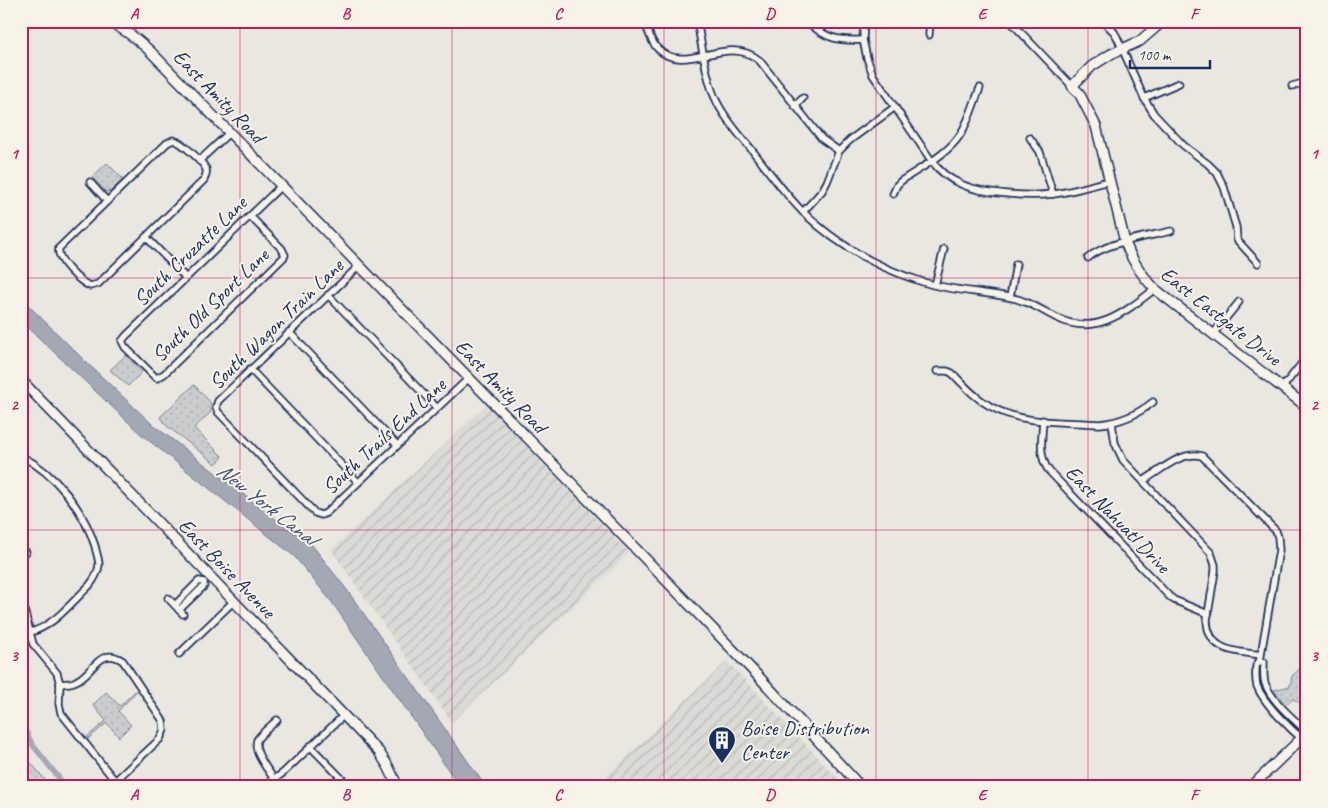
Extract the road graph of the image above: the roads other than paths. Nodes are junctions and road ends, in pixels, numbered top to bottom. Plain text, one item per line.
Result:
1 (644, 21) edge
2 (697, 21) edge
3 (807, 21) edge
4 (864, 21) edge
5 (930, 21) edge
6 (1010, 21) edge
7 (1103, 21) edge
8 (1163, 21) edge
9 (115, 22) edge
10 (929, 35) dead end
11 (863, 40) junction
12 (1123, 49) junction
13 (704, 56) junction
14 (1307, 82) edge
15 (1179, 84) dead end
16 (1072, 86) junction
17 (1292, 86) dead end
18 (980, 88) dead end
19 (803, 98) dead end
20 (1144, 98) junction
21 (795, 106) junction
22 (895, 107) junction
23 (230, 132) junction
24 (1030, 138) dead end
25 (839, 151) junction
26 (931, 160) junction
27 (199, 161) junction
28 (1110, 180) junction
29 (90, 182) dead end
30 (282, 185) junction
31 (893, 194) dead end
32 (1053, 194) junction
33 (107, 201) junction
34 (803, 212) junction
35 (250, 216) junction
36 (1171, 231) dead end
37 (146, 237) junction
38 (1125, 242) junction
39 (944, 249) dead end
40 (1088, 258) dead end
41 (1258, 262) dead end
42 (1016, 264) dead end
43 (359, 266) junction
44 (186, 278) junction
45 (935, 285) junction
46 (1155, 289) junction
47 (328, 295) junction
48 (1010, 297) junction
49 (1239, 302) dead end
50 (289, 332) junction
51 (1213, 334) junction
52 (122, 341) joint
53 (1302, 363) dead end
54 (250, 369) junction
55 (937, 372) dead end
56 (469, 378) junction
57 (21, 380) edge
58 (1283, 388) junction
59 (1153, 402) dead end
60 (1307, 407) edge
61 (437, 408) junction
62 (1043, 420) junction
63 (1112, 423) junction
64 (397, 445) junction
65 (21, 456) edge
66 (1143, 481) junction
67 (358, 482) junction
68 (321, 515) joint
69 (207, 579) junction
70 (21, 598) edge
71 (168, 598) dead end
72 (234, 601) junction
73 (1208, 614) junction
74 (30, 632) junction
75 (179, 654) dead end
76 (1261, 658) junction
77 (60, 684) junction
78 (344, 715) junction
79 (277, 720) dead end
80 (1305, 736) edge
81 (310, 746) junction
82 (275, 780) junction
83 (115, 781) junction
84 (346, 783) dead end
85 (120, 787) edge
86 (263, 787) edge
87 (279, 787) edge
88 (398, 787) edge
89 (861, 787) edge
90 (1251, 787) edge

1 - 13 street
2 - 13 street
3 - 11 street
4 - 11 street
5 - 10 street
6 - 16 street, East Eastgate Drive
7 - 12 street
8 - 12 street
9 - 23 street, East Amity Road
11 - 22 street
12 - 16 street
12 - 20 street
13 - 21 street
13 - 34 street
14 - 17 street
15 - 20 street
16 - 28 street, East Eastgate Drive
18 - 26 street
19 - 21 street
20 - 41 street
21 - 25 street
22 - 25 street
22 - 26 street
23 - 27 street
23 - 30 street, East Amity Road
24 - 32 street
25 - 34 street
26 - 31 street
26 - 32 street
27 - 33 street
27 - 37 street
28 - 32 street
28 - 38 street, East Eastgate Drive
29 - 33 street
30 - 35 street, South Cruzatte Lane
30 - 43 street, East Amity Road
33 - 37 street
34 - 45 street
35 - 44 street, South Cruzatte Lane
35 - 52 street, South Old Sport Lane
36 - 38 street
37 - 44 street
38 - 40 street
38 - 46 street, East Eastgate Drive
39 - 45 street
42 - 48 street
43 - 47 street, South Wagon Train Lane
43 - 56 street, East Amity Road
44 - 52 street, South Cruzatte Lane
45 - 48 street
46 - 48 street
46 - 51 street, East Eastgate Drive
47 - 50 street, South Wagon Train Lane
47 - 61 street
49 - 51 street
50 - 54 street, South Wagon Train Lane
50 - 64 street
51 - 58 street, East Eastgate Drive
53 - 58 street
54 - 67 street
54 - 68 street, South Wagon Train Lane
55 - 62 street
56 - 61 street, South Trails End Lane
56 - 89 street, East Amity Road
57 - 69 street, East Boise Avenue
58 - 60 street, East Eastgate Drive
59 - 63 street
61 - 64 street, South Trails End Lane
62 - 63 street
62 - 73 street, East Nahuatl Drive
63 - 66 street
64 - 67 street, South Trails End Lane
65 - 74 street
66 - 73 street
66 - 76 street
67 - 68 street, South Trails End Lane
69 - 71 street
69 - 72 street, East Boise Avenue
70 - 74 street
72 - 75 street
72 - 78 street, East Boise Avenue
73 - 76 street
74 - 77 street
76 - 80 street
77 - 83 street
77 - 83 street
78 - 81 street
78 - 88 street, East Boise Avenue
79 - 82 street
80 - 90 street
81 - 82 street
81 - 84 street
82 - 86 street
82 - 87 street
83 - 85 street

